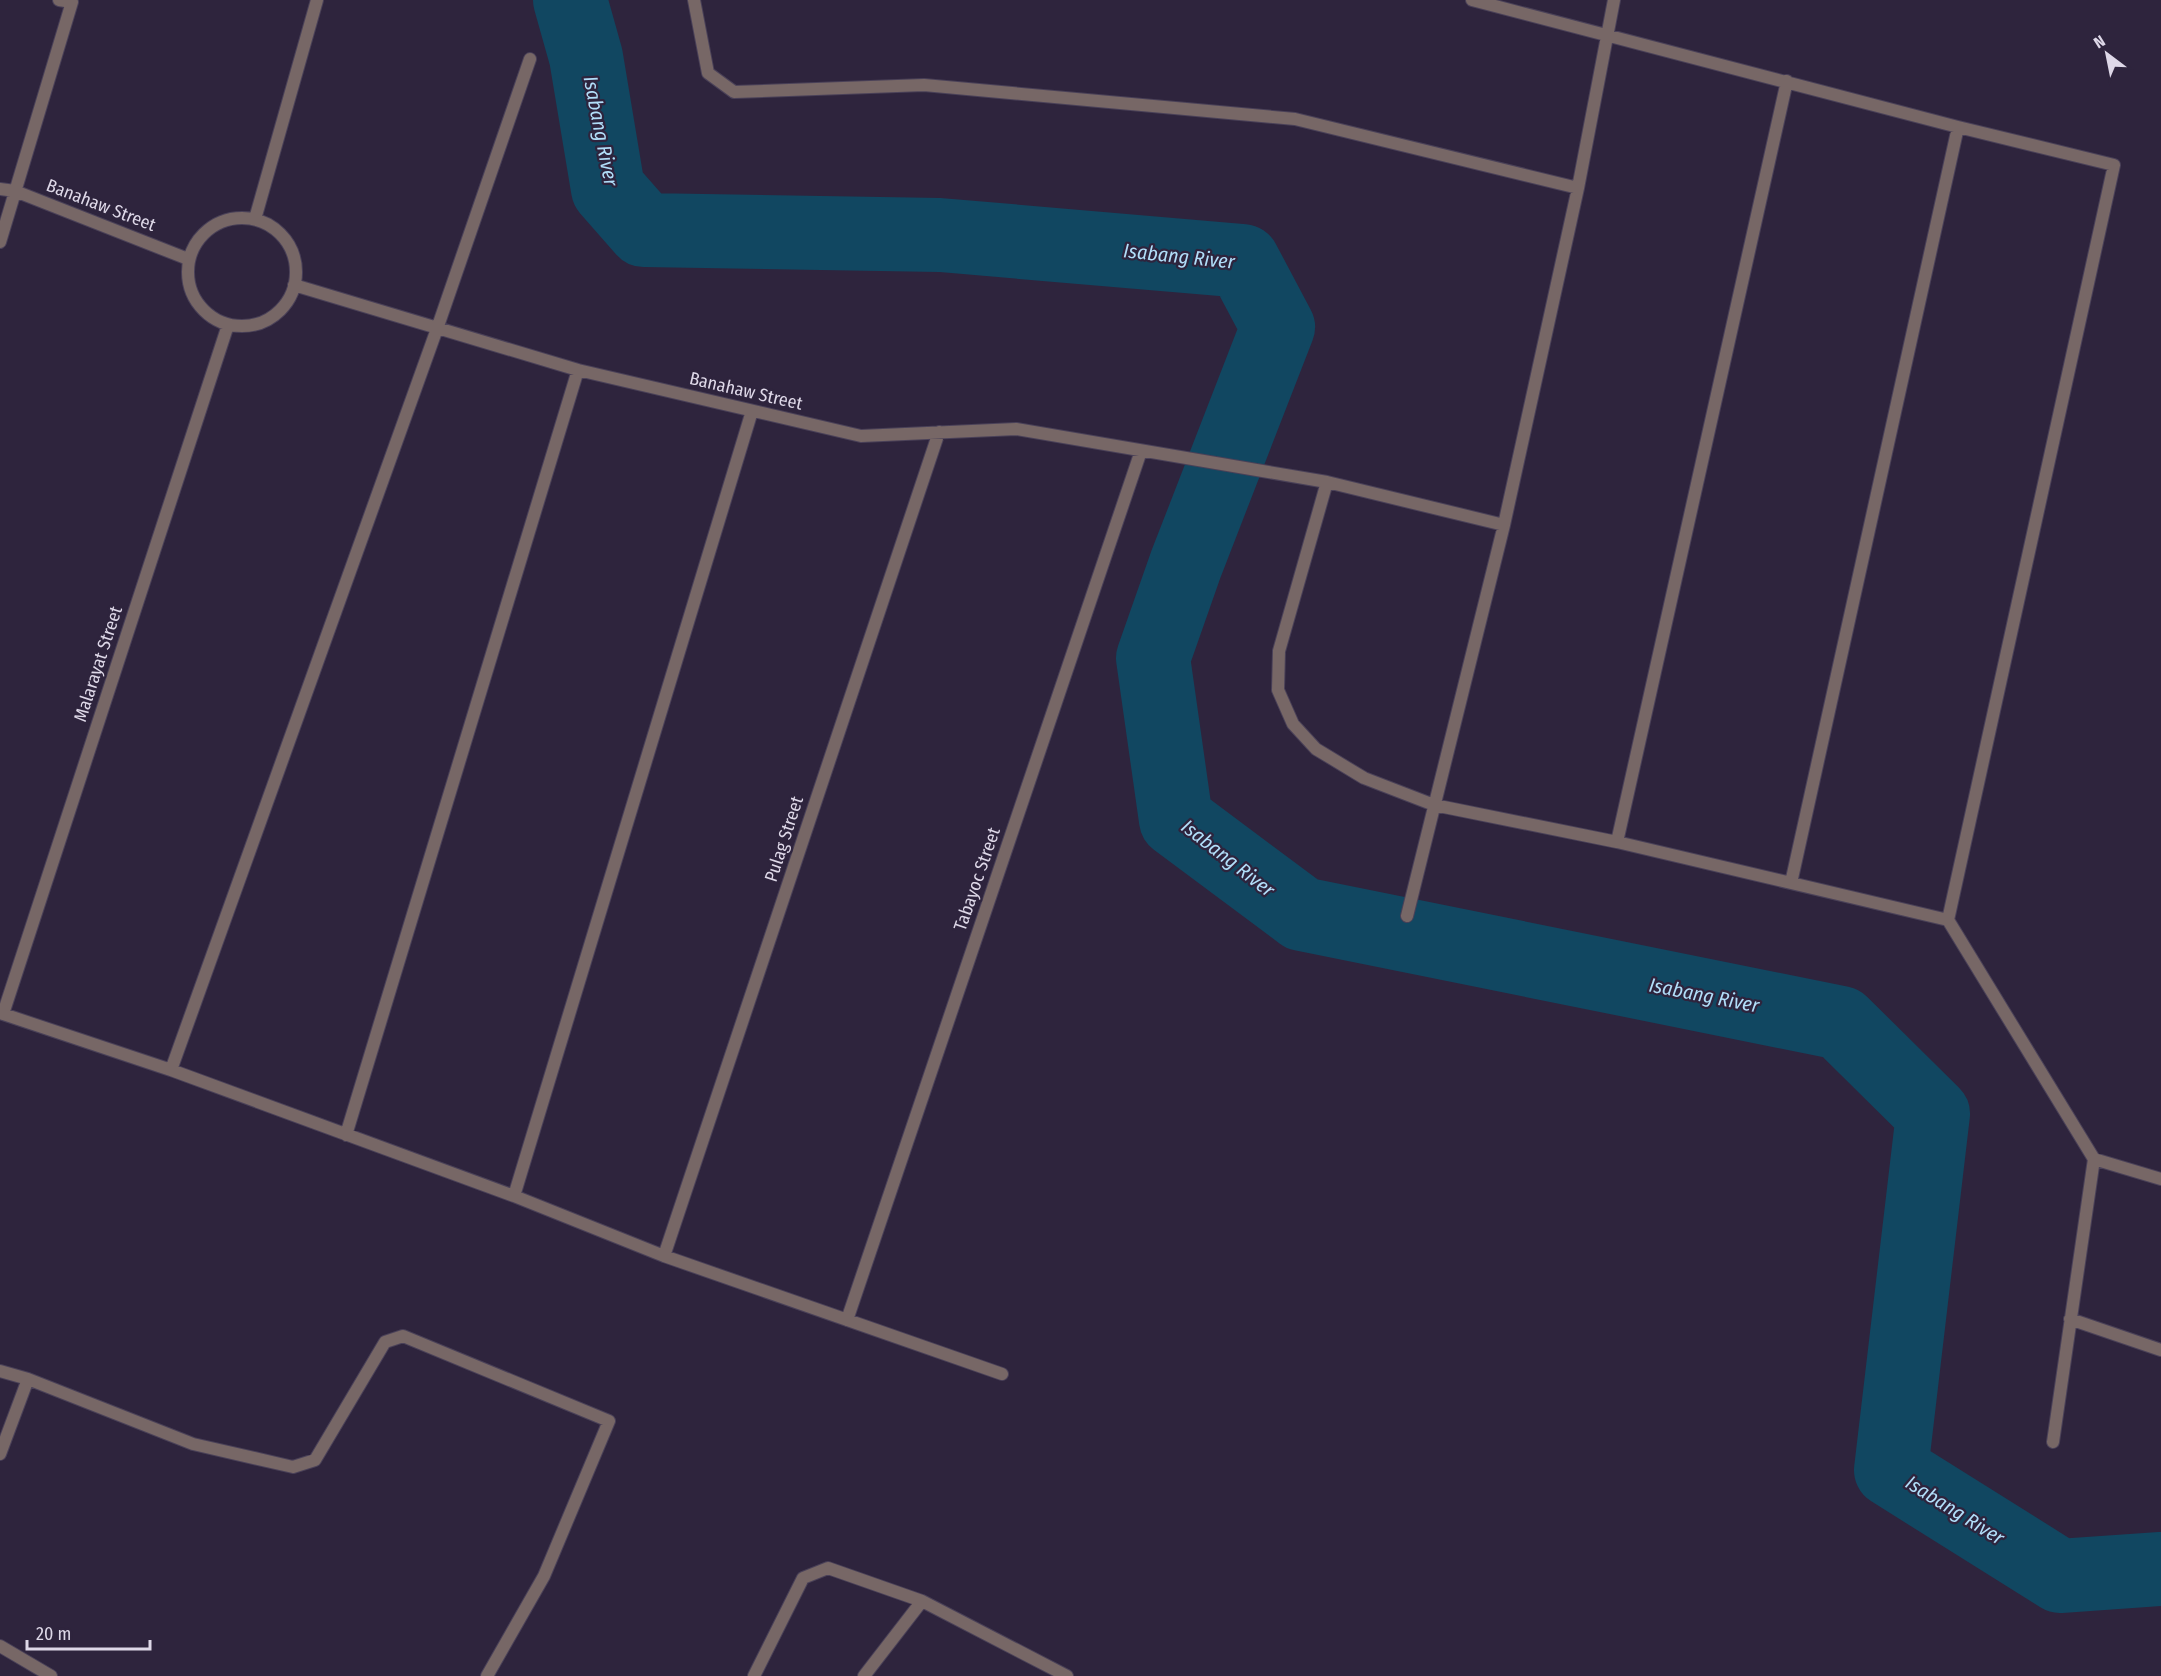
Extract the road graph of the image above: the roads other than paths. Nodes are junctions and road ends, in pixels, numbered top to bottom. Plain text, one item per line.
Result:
1 (59, 0) edge
2 (317, 0) edge
3 (694, 0) edge
4 (1472, 0) edge
5 (1614, 0) edge
6 (1607, 33) junction
7 (530, 59) dead end
8 (1787, 81) junction
9 (1958, 127) junction
10 (1578, 188) junction
11 (0, 189) edge
12 (15, 191) junction
13 (255, 219) junction
14 (0, 242) edge
15 (188, 259) junction
16 (294, 285) junction
17 (228, 325) junction
18 (438, 326) junction
19 (578, 370) junction
20 (752, 411) junction
21 (939, 432) junction
22 (1141, 451) junction
23 (1327, 482) junction
24 (1504, 525) junction
25 (1434, 805) junction
26 (1617, 842) junction
27 (1791, 883) junction
28 (1407, 916) dead end
29 (1948, 920) junction
30 (1, 1013) edge
31 (171, 1070) junction
32 (346, 1135) junction
33 (2094, 1159) junction
34 (2161, 1179) edge
35 (514, 1197) junction
36 (664, 1257) junction
37 (2070, 1319) junction
38 (847, 1320) junction
39 (2161, 1350) edge
40 (0, 1371) edge
41 (1002, 1374) dead end
42 (28, 1379) junction
43 (2053, 1442) dead end
44 (0, 1454) edge
45 (922, 1601) junction
46 (0, 1647) edge
47 (492, 1674) edge
48 (51, 1676) edge
49 (754, 1676) edge
50 (864, 1676) edge
51 (1067, 1676) edge

1 - 12 street
2 - 13 street
3 - 10 street
4 - 6 street
5 - 6 street
6 - 8 street
6 - 10 street
7 - 18 street
8 - 9 street
8 - 26 street
9 - 27 street
9 - 29 street
10 - 24 street
11 - 12 street, Banahaw Street
12 - 14 street
12 - 15 street, Banahaw Street
13 - 15 street
13 - 16 street
15 - 17 street
16 - 17 street
16 - 18 street, Banahaw Street
17 - 30 street, Malarayat Street
18 - 19 street, Banahaw Street
18 - 31 street
19 - 20 street, Banahaw Street
19 - 32 street
20 - 21 street, Banahaw Street
20 - 35 street
21 - 22 street, Banahaw Street
21 - 36 street, Pulag Street
22 - 23 street, Banahaw Street
22 - 38 street, Tabayoc Street
23 - 24 street, Banahaw Street
23 - 25 street
24 - 25 street
25 - 26 street
25 - 28 street
26 - 27 street
27 - 29 street
29 - 33 street
30 - 31 street
31 - 32 street
32 - 35 street
33 - 34 street
33 - 37 street
35 - 36 street
36 - 38 street
37 - 39 street
37 - 43 street
38 - 41 street
40 - 42 street
42 - 44 street
42 - 47 street
45 - 49 street
45 - 50 street
45 - 51 street
46 - 48 street

